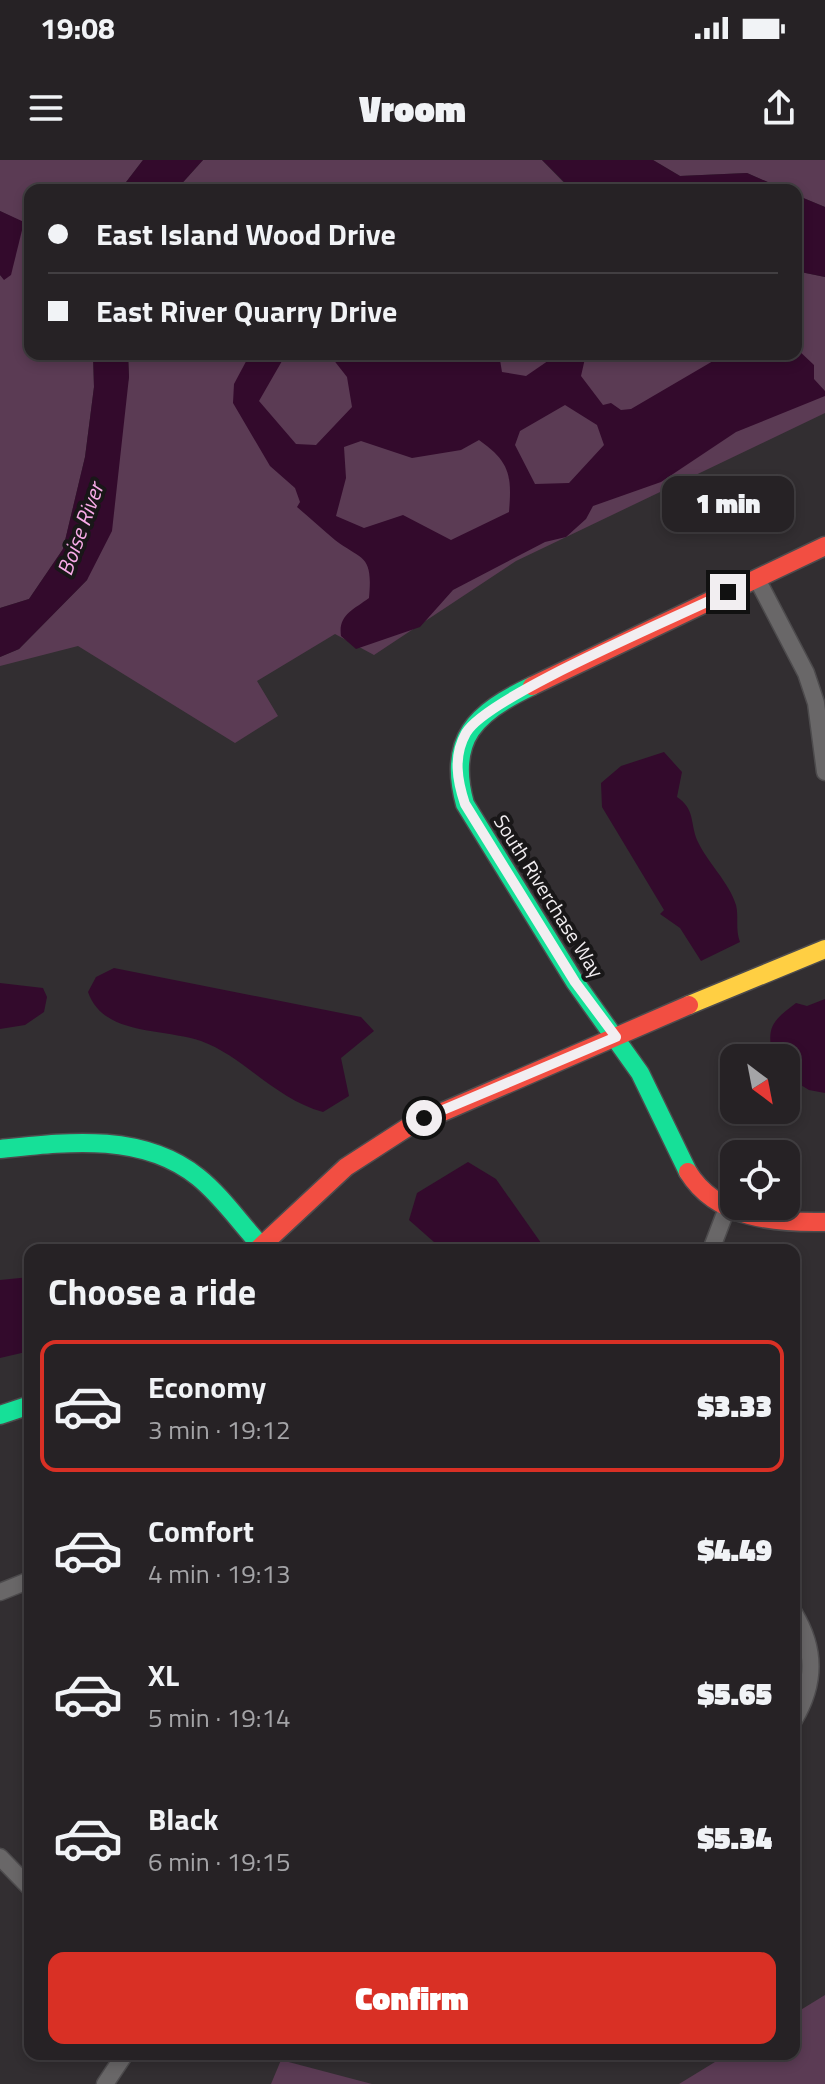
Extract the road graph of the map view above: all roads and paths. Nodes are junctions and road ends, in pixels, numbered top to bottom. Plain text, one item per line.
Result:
1 (825, 546) edge
2 (757, 579) junction
3 (825, 772) edge
4 (825, 949) edge
5 (616, 1037) junction
6 (0, 1149) edge
7 (720, 1202) edge
8 (722, 1220) edge
9 (762, 1220) edge
10 (825, 1222) edge
11 (257, 1244) edge
12 (266, 1244) edge
13 (713, 1244) edge
14 (24, 1407) edge
15 (0, 1415) edge
16 (24, 1582) edge
17 (0, 1592) edge
18 (800, 1623) edge
19 (800, 1707) edge
20 (0, 1857) edge
21 (24, 1882) edge
22 (121, 2060) edge
23 (105, 2084) edge

1 - 2 street
2 - 3 street
2 - 5 street, South Riverchase Way
4 - 5 street
5 - 7 street, South Riverchase Way
5 - 12 street
6 - 11 street
8 - 13 street
9 - 10 street
14 - 15 street
16 - 17 street
18 - 19 street
20 - 21 street
22 - 23 street

